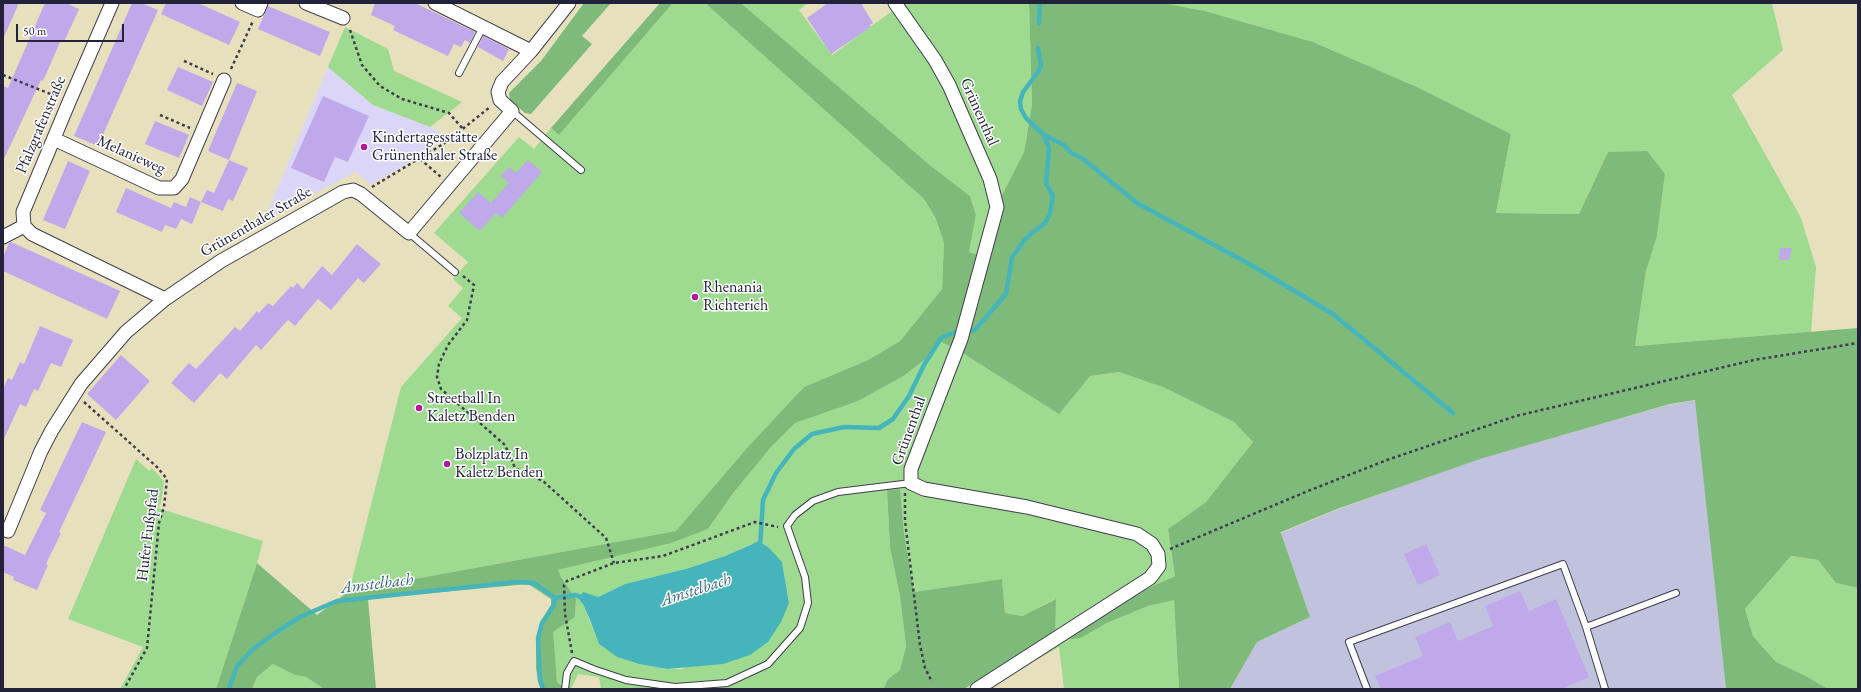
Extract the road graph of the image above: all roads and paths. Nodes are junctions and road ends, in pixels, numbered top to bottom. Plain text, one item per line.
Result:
1 (112, 3) edge
2 (242, 3) edge
3 (306, 3) edge
4 (435, 3) edge
5 (569, 3) edge
6 (895, 3) edge
7 (259, 6) edge
8 (342, 18) joint
9 (483, 27) junction
10 (531, 51) junction
11 (184, 61) dead end
12 (235, 63) dead end
13 (459, 73) dead end
14 (3, 75) edge
15 (224, 80) joint
16 (500, 100) junction
17 (69, 102) junction
18 (512, 111) junction
19 (160, 115) dead end
20 (463, 129) junction
21 (202, 133) junction
22 (54, 139) junction
23 (420, 159) junction
24 (581, 170) dead end
25 (450, 184) junction
26 (361, 194) junction
27 (24, 226) junction
28 (409, 233) junction
29 (3, 237) edge
30 (455, 272) joint
31 (165, 299) junction
32 (1858, 343) edge
33 (75, 394) junction
34 (911, 483) junction
35 (770, 525) dead end
36 (3, 529) edge
37 (1158, 554) junction
38 (614, 563) junction
39 (1676, 593) dead end
40 (1586, 627) junction
41 (574, 661) junction
42 (932, 682) dead end
43 (124, 689) edge
44 (565, 689) edge
45 (977, 689) edge
46 (1367, 689) edge
47 (1605, 689) edge

1 - 17 street, Pfalzgrafenstraße
2 - 7 street
3 - 8 street
4 - 9 street
5 - 10 street
6 - 34 street, Grünenthal
7 - 12 path
8 - 20 path
9 - 10 street
9 - 13 lane
10 - 16 street
11 - 15 path
14 - 17 path
15 - 21 street, Melanieweg
16 - 18 street
16 - 20 path
17 - 22 street, Pfalzgrafenstraße
18 - 24 lane
18 - 25 street
19 - 21 path
20 - 23 path
21 - 22 street, Melanieweg
22 - 27 street, Pfalzgrafenstraße
23 - 25 path
23 - 26 path
25 - 28 street
26 - 28 street
26 - 31 street, Grünenthaler Straße
27 - 29 street
27 - 31 street
28 - 30 lane
30 - 38 path
31 - 33 street, Grünenthaler Straße
32 - 37 path
33 - 36 street, Grünenthaler Straße
33 - 43 path, Hufer Fußpfad
34 - 37 street, Grünenthal
34 - 41 lane
34 - 42 path
35 - 38 path
37 - 45 street
38 - 41 path
39 - 40 lane
40 - 46 lane
40 - 47 lane
41 - 44 lane

